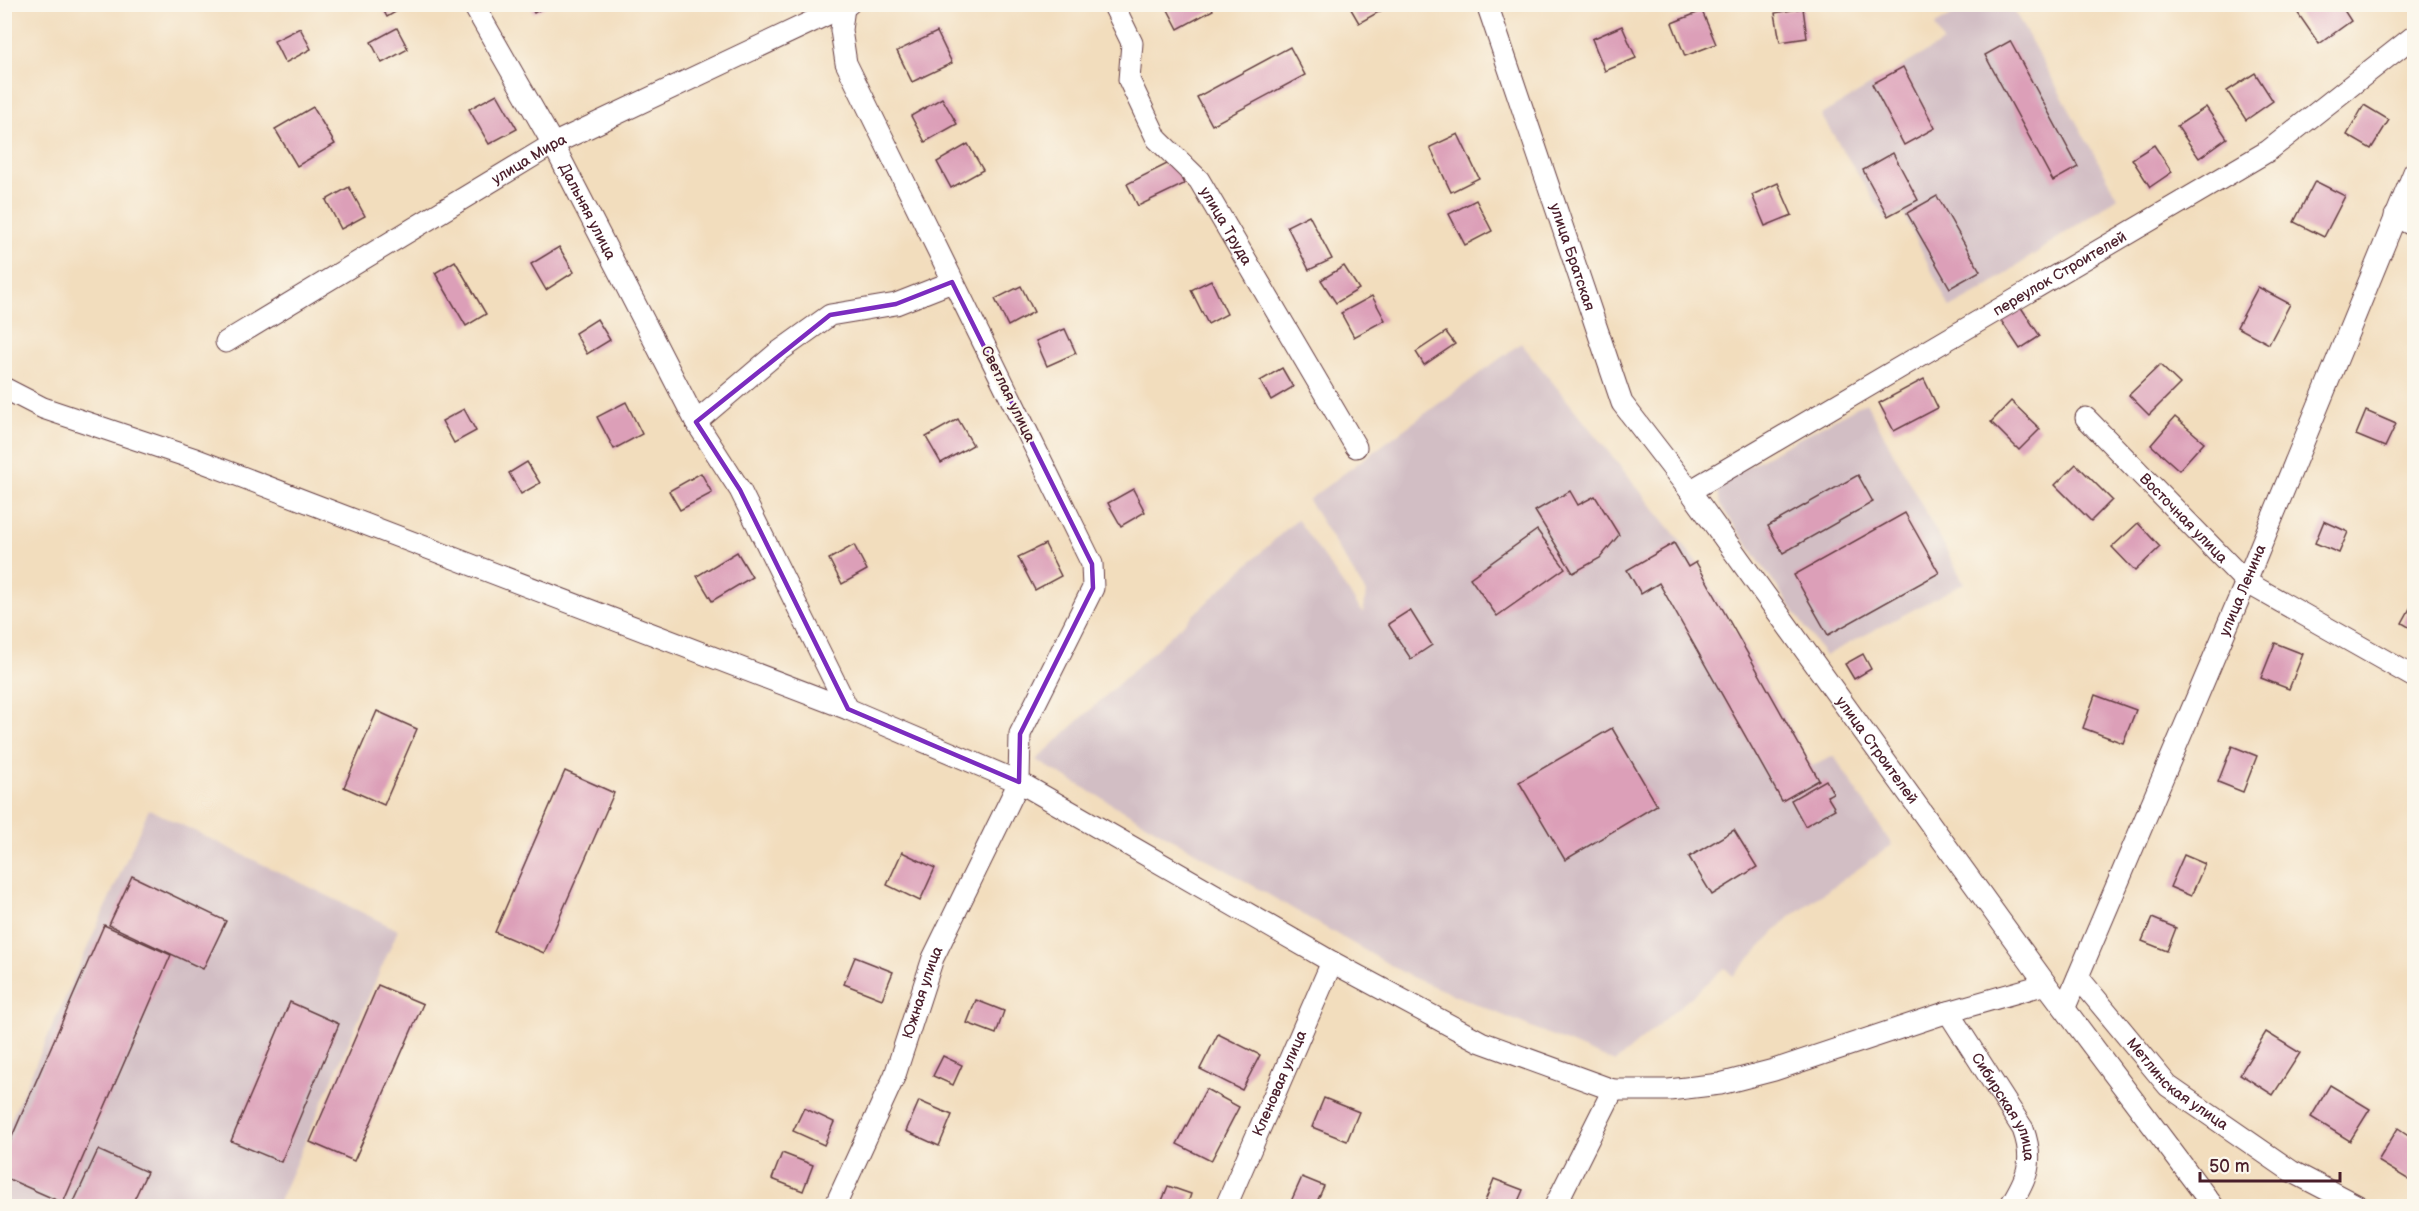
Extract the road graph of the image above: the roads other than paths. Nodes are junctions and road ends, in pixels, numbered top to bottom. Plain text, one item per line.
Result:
1 (473, 4) edge
2 (1113, 4) edge
3 (1487, 4) edge
4 (847, 6) edge
5 (2415, 36) edge
6 (553, 144) junction
7 (2415, 172) edge
8 (2395, 216) junction
9 (2415, 226) edge
10 (952, 282) junction
11 (226, 342) dead end
12 (4, 388) edge
13 (2086, 418) dead end
14 (696, 422) junction
15 (1356, 447) dead end
16 (1690, 491) junction
17 (2246, 582) junction
18 (2415, 677) edge
19 (848, 709) junction
20 (1019, 782) junction
21 (1332, 962) junction
22 (2078, 977) junction
23 (2046, 984) junction
24 (2065, 1007) junction
25 (1948, 1012) junction
26 (1613, 1090) junction
27 (835, 1206) edge
28 (1226, 1206) edge
29 (1555, 1206) edge
30 (2010, 1206) edge
31 (2213, 1206) edge
32 (2358, 1206) edge

1 - 6 street, Дальняя улица
2 - 15 street, улица Труда
3 - 16 street, улица Братская
4 - 6 street, улица Мира
4 - 10 street, Светлая улица
5 - 16 street, переулок Строителей
6 - 11 street, улица Мира
6 - 14 street, Дальняя улица
7 - 8 street, улица Ленина
8 - 9 street
8 - 17 street, улица Ленина
10 - 14 street
10 - 20 street, Светлая улица
12 - 19 street
13 - 17 street, Восточная улица
14 - 19 street, Дальняя улица
16 - 23 street, улица Строителей
17 - 18 street, Восточная улица
17 - 22 street, улица Ленина
19 - 20 street
20 - 21 street
20 - 27 street, Южная улица
21 - 26 street
21 - 28 street, Кленовая улица
22 - 24 street, улица Ленина
22 - 32 street, Метлинская улица
23 - 24 street, улица Строителей
23 - 25 street
24 - 31 street, улица Строителей
25 - 26 street
25 - 30 street, Сибирская улица
26 - 29 street

